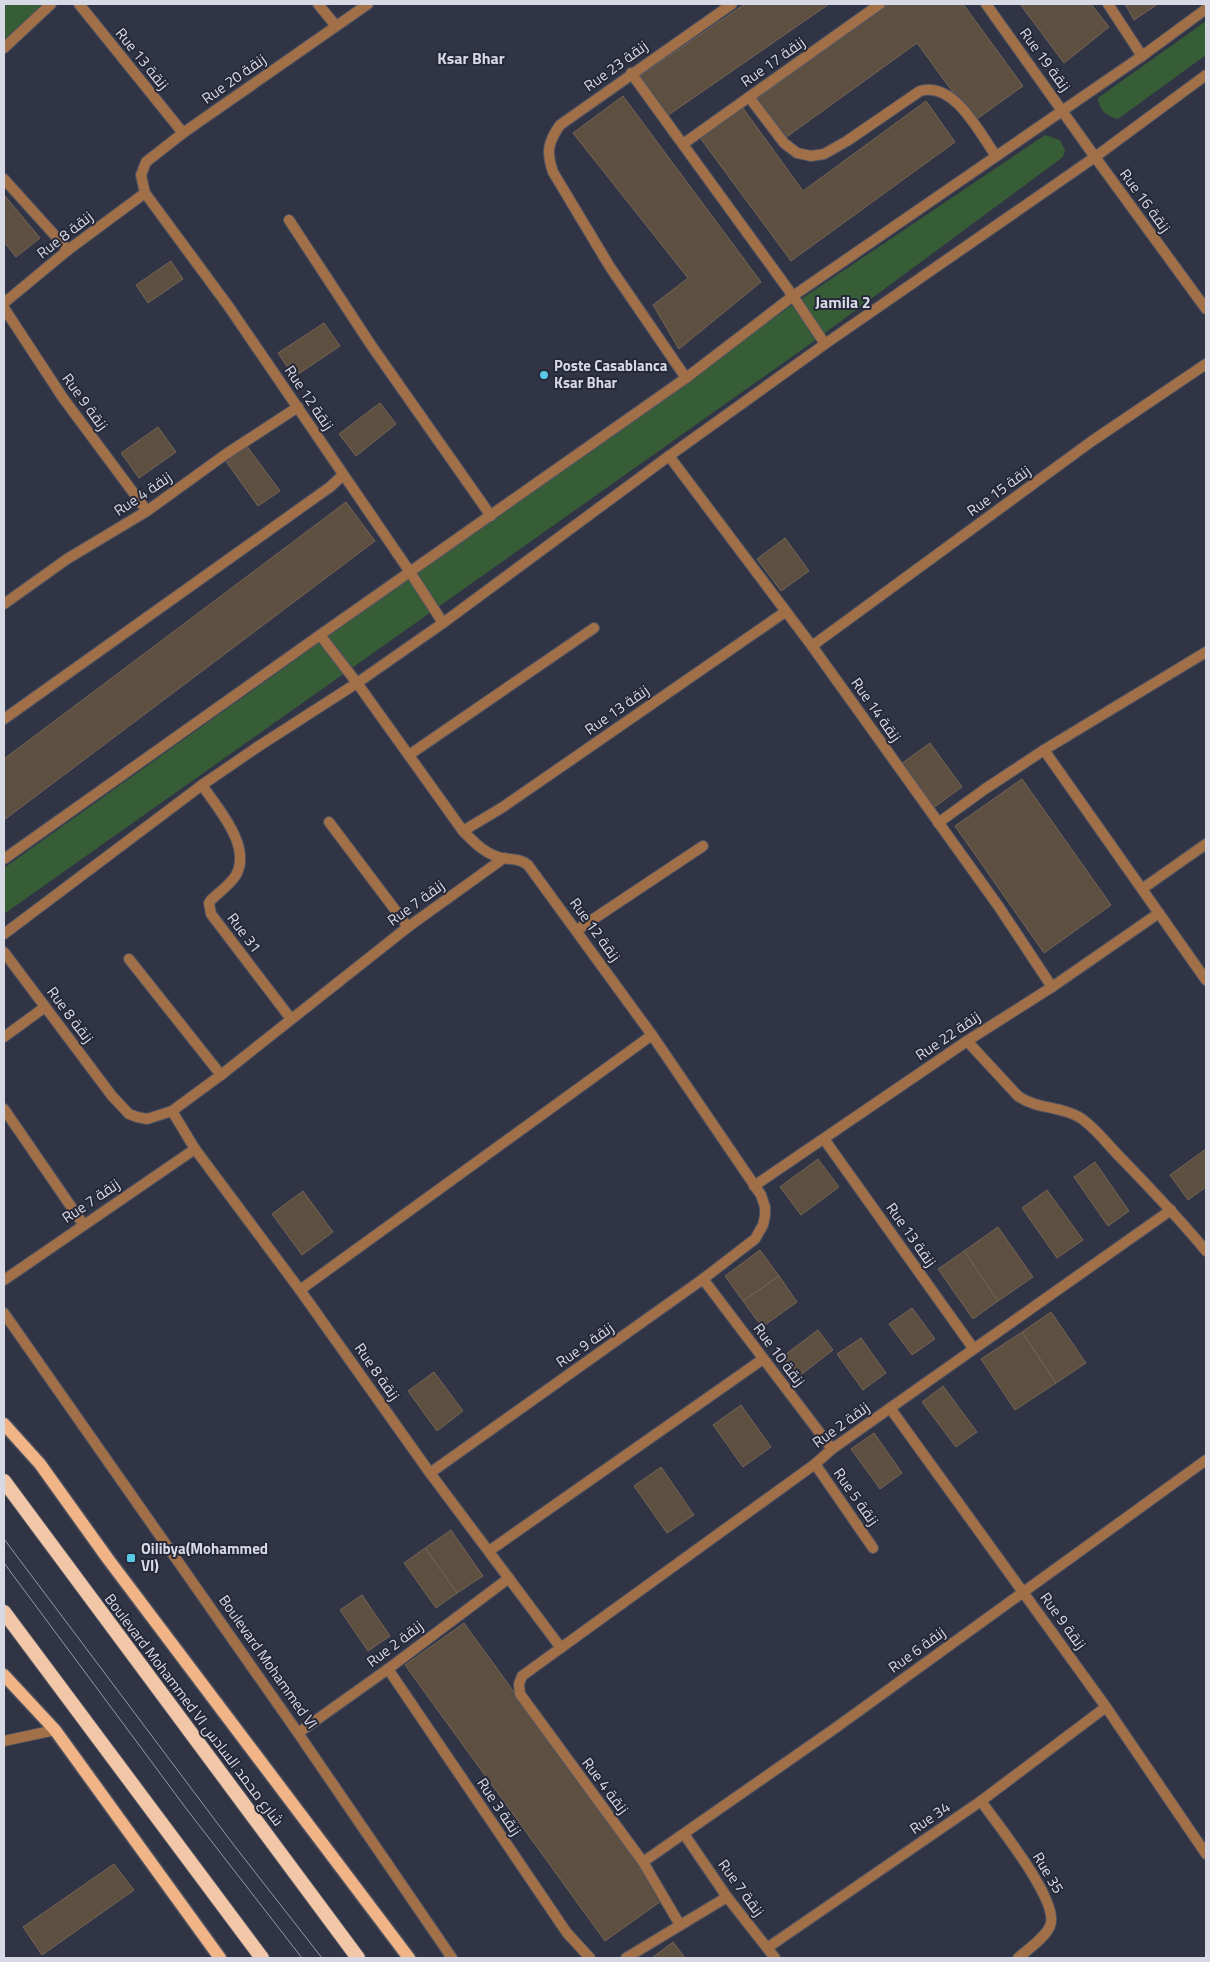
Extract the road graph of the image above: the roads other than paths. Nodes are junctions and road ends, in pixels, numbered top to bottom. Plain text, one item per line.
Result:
1 (51, 4) edge
2 (78, 4) edge
3 (318, 4) edge
4 (368, 4) edge
5 (732, 4) edge
6 (880, 4) edge
7 (986, 4) edge
8 (1108, 4) edge
9 (1206, 9) edge
10 (336, 26) junction
11 (4, 48) edge
12 (1142, 56) junction
13 (631, 73) junction
14 (1206, 75) edge
15 (749, 97) junction
16 (1062, 110) junction
17 (182, 133) junction
18 (683, 144) junction
19 (996, 156) junction
20 (1095, 157) junction
21 (4, 179) edge
22 (145, 193) junction
23 (289, 220) dead end
24 (68, 250) junction
25 (793, 296) junction
26 (4, 303) edge
27 (4, 308) edge
28 (1206, 309) edge
29 (825, 344) junction
30 (1206, 364) edge
31 (686, 378) junction
32 (298, 407) junction
33 (669, 456) junction
34 (343, 475) junction
35 (147, 511) junction
36 (491, 516) junction
37 (410, 572) junction
38 (4, 604) edge
39 (785, 612) junction
40 (443, 624) junction
41 (594, 628) dead end
42 (320, 635) junction
43 (812, 646) junction
44 (1206, 652) edge
45 (357, 683) junction
46 (4, 719) edge
47 (1044, 750) junction
48 (409, 755) junction
49 (202, 785) junction
50 (329, 822) dead end
51 (938, 823) junction
52 (463, 831) junction
53 (1206, 844) edge
54 (703, 846) dead end
55 (504, 858) junction
56 (4, 859) edge
57 (1142, 889) junction
58 (1159, 913) junction
59 (408, 927) junction
60 (577, 930) junction
61 (4, 934) edge
62 (4, 952) edge
63 (129, 959) dead end
64 (1206, 980) edge
65 (1052, 987) junction
66 (44, 1007) junction
67 (290, 1019) junction
68 (652, 1035) junction
69 (4, 1037) edge
70 (967, 1041) junction
71 (221, 1075) junction
72 (112, 1096) joint
73 (4, 1109) edge
74 (172, 1111) junction
75 (824, 1139) junction
76 (195, 1148) junction
77 (754, 1186) junction
78 (1171, 1210) junction
79 (83, 1224) junction
80 (1206, 1251) edge
81 (4, 1280) edge
82 (703, 1280) junction
83 (300, 1290) junction
84 (4, 1313) edge
85 (973, 1348) junction
86 (763, 1359) junction
87 (890, 1408) junction
88 (4, 1424) edge
89 (832, 1449) junction
90 (1206, 1460) edge
91 (815, 1464) junction
92 (430, 1473) junction
93 (4, 1481) edge
94 (873, 1548) dead end
95 (489, 1551) junction
96 (509, 1578) junction
97 (1024, 1592) junction
98 (4, 1612) edge
99 (561, 1648) junction
100 (532, 1668) joint
101 (388, 1669) junction
102 (4, 1675) edge
103 (1106, 1707) junction
104 (55, 1730) junction
105 (298, 1733) junction
106 (4, 1741) edge
107 (981, 1801) junction
108 (684, 1834) junction
109 (1206, 1854) edge
110 (643, 1862) junction
111 (727, 1897) junction
112 (680, 1925) junction
113 (767, 1948) junction
114 (220, 1958) edge
115 (262, 1958) edge
116 (358, 1958) edge
117 (409, 1958) edge
118 (452, 1958) edge
119 (590, 1958) edge
120 (626, 1958) edge
121 (775, 1958) edge
122 (1018, 1958) edge

1 - 11 street
2 - 17 street, Rue 13 زنقة
3 - 10 street
4 - 10 street, Rue 20 زنقة
5 - 13 street, Rue 23 زنقة
6 - 15 street, Rue 17 زنقة
7 - 16 street, Rue 19 زنقة
8 - 12 street
9 - 12 street
10 - 17 street, Rue 20 زنقة
12 - 16 street
13 - 18 street
13 - 31 street, Rue 23 زنقة
14 - 20 street
15 - 18 street, Rue 17 زنقة
15 - 19 street
16 - 19 street
16 - 20 street, Rue 16 زنقة
17 - 22 street, Rue 20 زنقة
18 - 25 street
19 - 25 street
20 - 28 street, Rue 16 زنقة
20 - 29 street
21 - 24 street
22 - 24 street, Rue 8 زنقة
22 - 32 street, Rue 12 زنقة
23 - 36 street
24 - 26 street, Rue 8 زنقة
25 - 29 street
25 - 31 street
27 - 35 street, Rue 9 زنقة
29 - 33 street
30 - 43 street, Rue 15 زنقة
31 - 36 street
32 - 34 street, Rue 12 زنقة
32 - 35 street, Rue 4 زنقة
33 - 39 street, Rue 14 زنقة
33 - 40 street
34 - 37 street, Rue 12 زنقة
34 - 46 street
35 - 38 street, Rue 4 زنقة
36 - 37 street
37 - 40 street, Rue 12 زنقة
37 - 42 street
39 - 43 street, Rue 14 زنقة
39 - 52 street, Rue 13 زنقة
40 - 45 street
41 - 48 street
42 - 45 street
42 - 56 street
43 - 51 street, Rue 14 زنقة
44 - 47 street
45 - 48 street
45 - 49 street
47 - 51 street
47 - 57 street
48 - 52 street
49 - 61 street
49 - 67 street, Rue 31
50 - 59 street
51 - 65 street, Rue 14 زنقة
52 - 55 street
53 - 57 street
54 - 60 street
55 - 59 street, Rue 7 زنقة
55 - 60 street, Rue 12 زنقة
57 - 58 street
58 - 64 street
58 - 65 street, Rue 22 زنقة
59 - 67 street, Rue 7 زنقة
60 - 68 street, Rue 12 زنقة
62 - 66 street, Rue 8 زنقة
63 - 71 street
65 - 70 street, Rue 22 زنقة
66 - 69 street
66 - 72 street, Rue 8 زنقة
67 - 71 street, Rue 7 زنقة
68 - 77 street
68 - 83 street
70 - 75 street, Rue 22 زنقة
70 - 78 street
71 - 74 street, Rue 7 زنقة
72 - 74 street, Rue 7 زنقة
73 - 79 street
74 - 76 street, Rue 8 زنقة
75 - 77 street, Rue 22 زنقة
75 - 85 street, Rue 13 زنقة
76 - 79 street, Rue 7 زنقة
76 - 83 street, Rue 8 زنقة
77 - 82 street, Rue 9 زنقة
78 - 80 street
78 - 85 street, Rue 2 زنقة
79 - 81 street, Rue 7 زنقة
82 - 86 street, Rue 10 زنقة
82 - 92 street, Rue 9 زنقة
83 - 92 street, Rue 8 زنقة
84 - 105 street, Boulevard Mohammed VI
85 - 87 street, Rue 2 زنقة
86 - 89 street, Rue 10 زنقة
86 - 95 street
87 - 89 street, Rue 2 زنقة
87 - 97 street, Rue 9 زنقة
88 - 117 main road
89 - 91 street, Rue 2 زنقة
90 - 97 street, Rue 6 زنقة
91 - 94 street, Rue 5 زنقة
91 - 99 street, Rue 2 زنقة
92 - 95 street, Rue 8 زنقة
93 - 116 highway, Boulevard Mohammed VI شارع محمد السادس
95 - 96 street, Rue 8 زنقة
96 - 99 street, Rue 8 زنقة
96 - 101 street, Rue 2 زنقة
97 - 103 street, Rue 9 زنقة
97 - 108 street, Rue 6 زنقة
98 - 115 highway
99 - 100 street, Rue 2 زنقة
100 - 110 street, Rue 4 زنقة
101 - 105 street, Rue 2 زنقة
101 - 119 street, Rue 3 زنقة
102 - 104 main road
103 - 107 street, Rue 34
103 - 109 street, Rue 9 زنقة
104 - 106 street
104 - 114 main road
105 - 118 street, Boulevard Mohammed VI
107 - 113 street, Rue 34
107 - 122 street, Rue 35
108 - 110 street, Rue 6 زنقة
108 - 111 street, Rue 7 زنقة
110 - 112 street, Rue 4 زنقة
111 - 112 street
111 - 113 street, Rue 7 زنقة
112 - 120 street
113 - 121 street, Rue 7 زنقة

